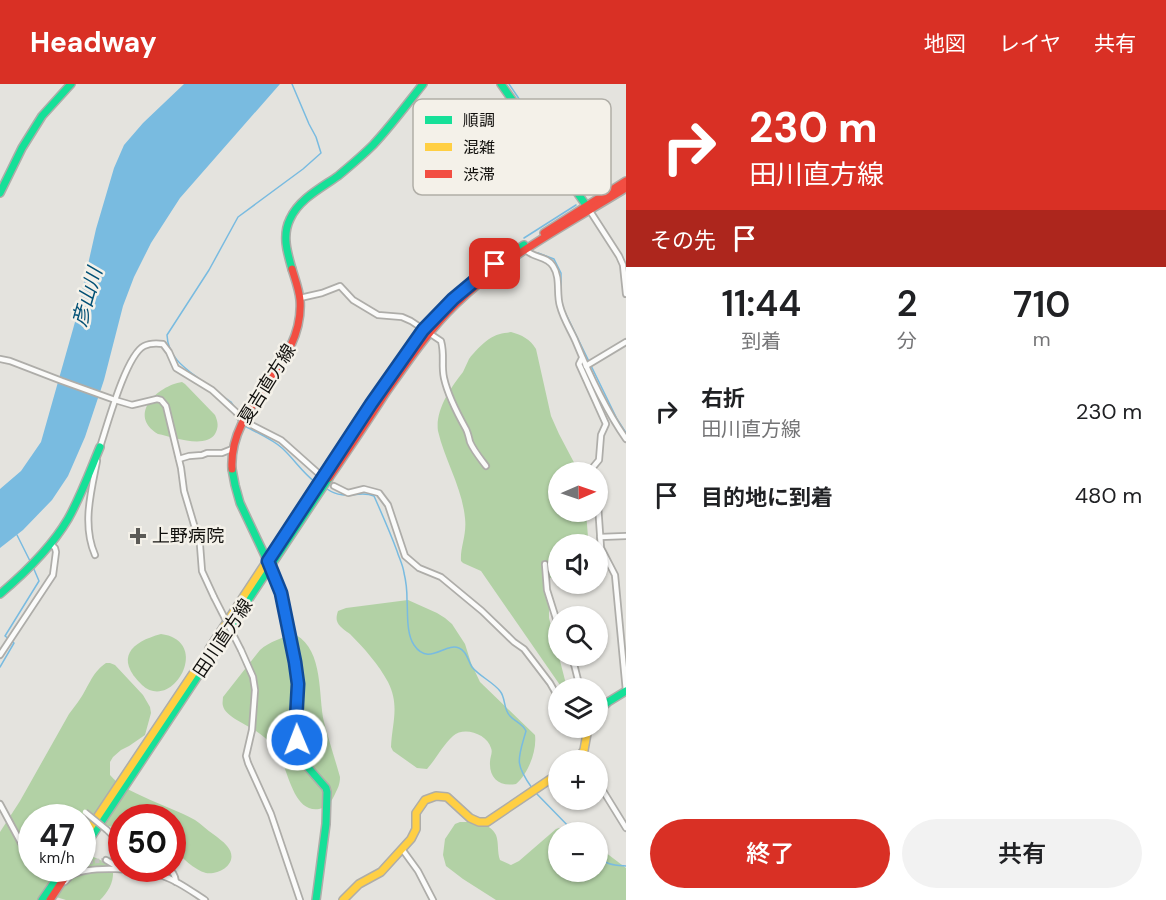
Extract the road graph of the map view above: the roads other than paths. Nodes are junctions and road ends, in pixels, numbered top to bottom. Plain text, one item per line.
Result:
1 (71, 84) edge
2 (423, 84) edge
3 (501, 84) edge
4 (512, 99) edge
5 (626, 181) edge
6 (626, 188) edge
7 (611, 192) edge
8 (0, 194) edge
9 (579, 195) edge
10 (606, 195) edge
11 (588, 208) junction
12 (526, 250) junction
13 (626, 294) edge
14 (300, 298) junction
15 (426, 332) junction
16 (626, 342) edge
17 (0, 358) edge
18 (582, 358) junction
19 (588, 364) junction
20 (115, 400) junction
21 (242, 420) junction
22 (626, 439) edge
23 (100, 447) junction
24 (232, 449) junction
25 (179, 459) junction
26 (597, 462) edge
27 (486, 466) dead end
28 (318, 473) dead end
29 (334, 486) dead end
30 (626, 536) edge
31 (608, 537) edge
32 (51, 544) junction
33 (95, 555) dead end
34 (608, 562) edge
35 (269, 564) junction
36 (545, 564) dead end
37 (0, 594) edge
38 (552, 606) edge
39 (626, 615) edge
40 (619, 616) junction
41 (0, 655) edge
42 (548, 680) edge
43 (626, 691) edge
44 (608, 702) edge
45 (548, 781) edge
46 (608, 799) edge
47 (0, 804) edge
48 (96, 819) edge
49 (96, 821) edge
50 (626, 828) edge
51 (96, 829) edge
52 (108, 831) edge
53 (18, 837) edge
54 (402, 849) junction
55 (108, 870) edge
56 (54, 882) edge
57 (62, 882) edge
58 (176, 882) edge
59 (52, 897) edge
60 (42, 900) edge
61 (205, 900) edge
62 (300, 900) edge
63 (316, 900) edge
64 (343, 900) edge
65 (433, 900) edge

1 - 8 main road
2 - 14 main road, 夏吉直方線
3 - 4 main road
5 - 7 main road, 田川直方線
6 - 11 main road, 田川直方線
9 - 11 main road
10 - 11 main road, 田川直方線
11 - 12 main road, 田川直方線
11 - 13 street
11 - 15 main road, 田川直方線
12 - 15 main road, 田川直方線
12 - 18 street
14 - 15 street
14 - 21 main road, 夏吉直方線
15 - 27 street
15 - 35 main road, 田川直方線
16 - 19 street
17 - 20 street
18 - 19 street
18 - 26 street
19 - 22 street
20 - 21 street
20 - 23 street
20 - 25 street
21 - 24 main road, 夏吉直方線
21 - 28 street
23 - 32 main road
23 - 33 street
24 - 25 street
24 - 35 main road, 夏吉直方線
25 - 62 street, bridge
29 - 42 street
30 - 31 street
32 - 37 main road
32 - 41 street
34 - 40 street
35 - 48 main road, 田川直方線
35 - 51 main road, 田川直方線
35 - 63 main road, 夏吉直方線
36 - 38 street
39 - 40 street
40 - 43 street
43 - 44 main road
45 - 54 main road
46 - 50 street
47 - 53 street
49 - 52 street, bridge
54 - 64 main road
54 - 65 street
55 - 59 street
56 - 60 main road
57 - 59 main road
58 - 61 street

